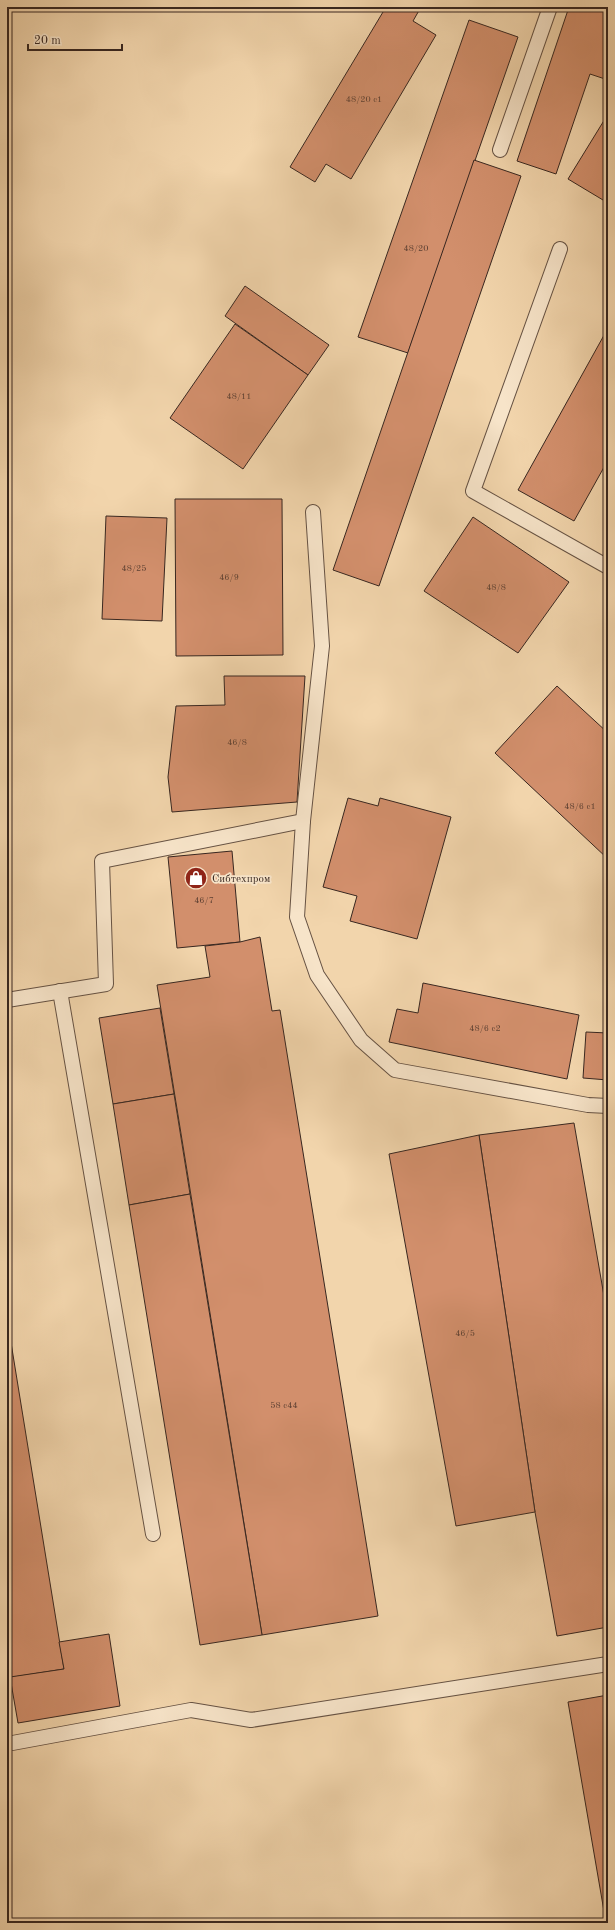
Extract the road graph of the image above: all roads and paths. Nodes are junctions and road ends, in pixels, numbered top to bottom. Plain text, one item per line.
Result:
1 (550, 7) edge
2 (500, 150) dead end
3 (560, 249) dead end
4 (313, 512) dead end
5 (608, 567) edge
6 (303, 821) junction
7 (60, 991) junction
8 (7, 1000) edge
9 (608, 1106) edge
10 (153, 1534) dead end
11 (608, 1664) edge
12 (7, 1744) edge

1 - 2 lane
3 - 5 lane
4 - 6 lane
6 - 7 lane
6 - 9 lane
7 - 8 lane
7 - 10 lane
11 - 12 lane

